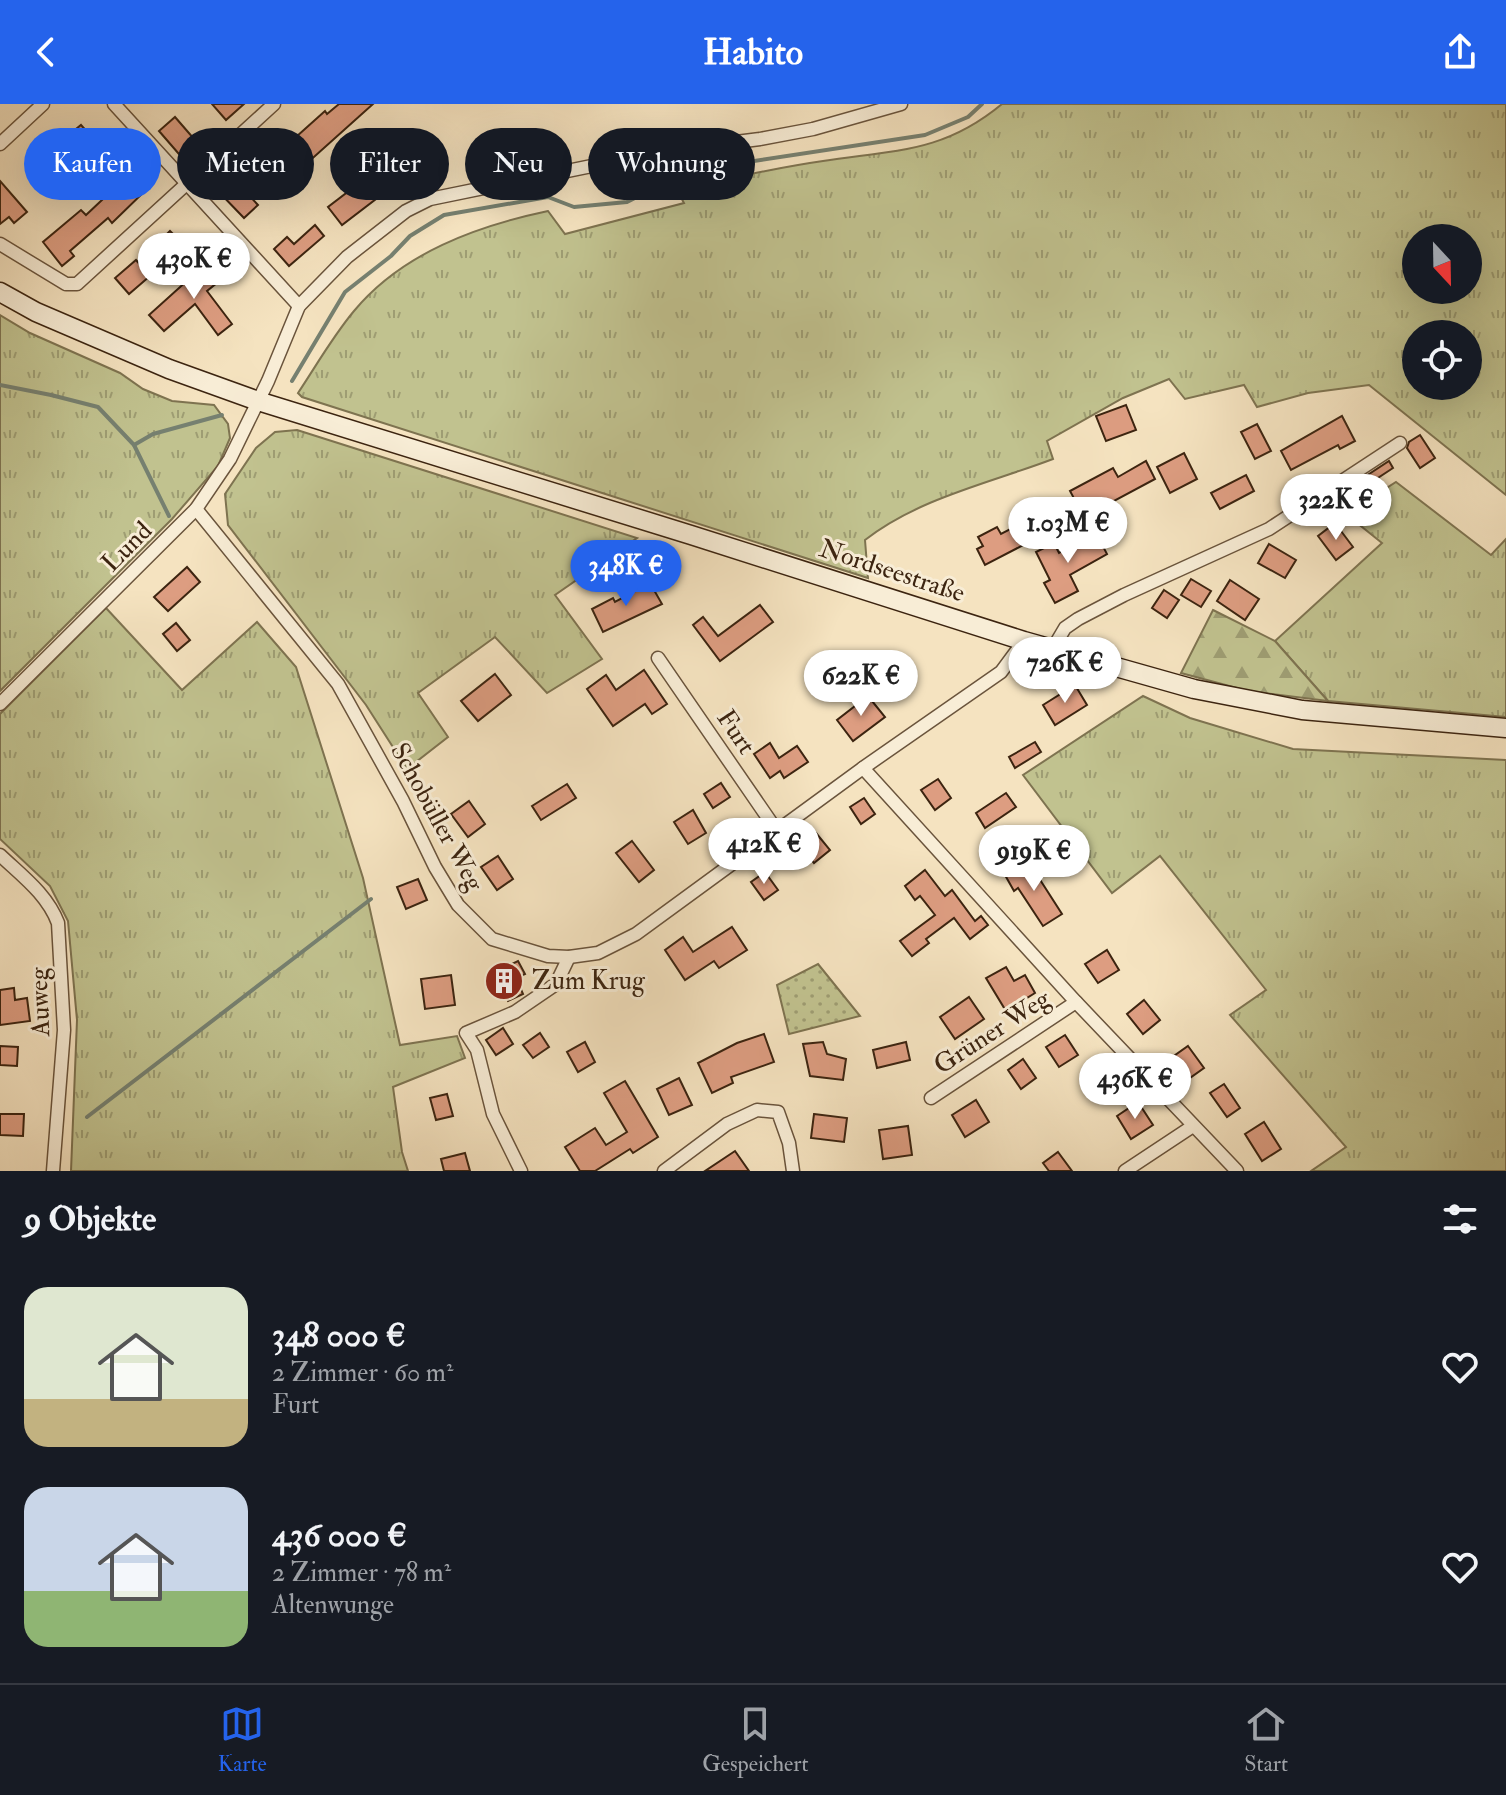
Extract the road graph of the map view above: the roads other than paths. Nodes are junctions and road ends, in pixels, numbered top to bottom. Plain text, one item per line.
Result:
1 (43, 104) edge
2 (114, 104) edge
3 (274, 104) edge
4 (901, 104) edge
5 (877, 106) edge
6 (248, 128) edge
7 (0, 144) edge
8 (177, 174) edge
9 (177, 194) edge
10 (201, 200) edge
11 (0, 244) edge
12 (0, 292) edge
13 (299, 306) junction
14 (258, 401) junction
15 (1400, 443) dead end
16 (196, 509) junction
17 (1024, 641) junction
18 (1052, 650) junction
19 (658, 658) dead end
20 (0, 704) edge
21 (1506, 728) edge
22 (863, 768) junction
23 (777, 831) junction
24 (0, 855) edge
25 (569, 957) junction
26 (1076, 1002) junction
27 (931, 1098) dead end
28 (1193, 1126) junction
29 (53, 1171) edge
30 (521, 1171) edge
31 (665, 1171) edge
32 (793, 1171) edge
33 (1125, 1171) edge
34 (1237, 1171) edge

1 - 7 street
2 - 8 street
3 - 6 street
4 - 5 street
5 - 13 street
9 - 11 street
10 - 13 street
12 - 14 main road, Nordseestraße
13 - 14 street, Lund
14 - 16 street, Lund
14 - 17 main road, Nordseestraße
15 - 18 street
16 - 20 street, Lund
16 - 25 street, Schobüller Weg
17 - 18 main road, Nordseestraße
17 - 22 street, Schobüller Weg
18 - 21 main road, Nordseestraße
19 - 23 street, Furt
22 - 23 street, Schobüller Weg
22 - 26 street, Grüner Weg
23 - 25 street, Schobüller Weg
24 - 29 street, Auweg
25 - 30 street
26 - 27 street, Grüner Weg
26 - 28 street, Grüner Weg
28 - 33 street
28 - 34 street, Grüner Weg
31 - 32 street

